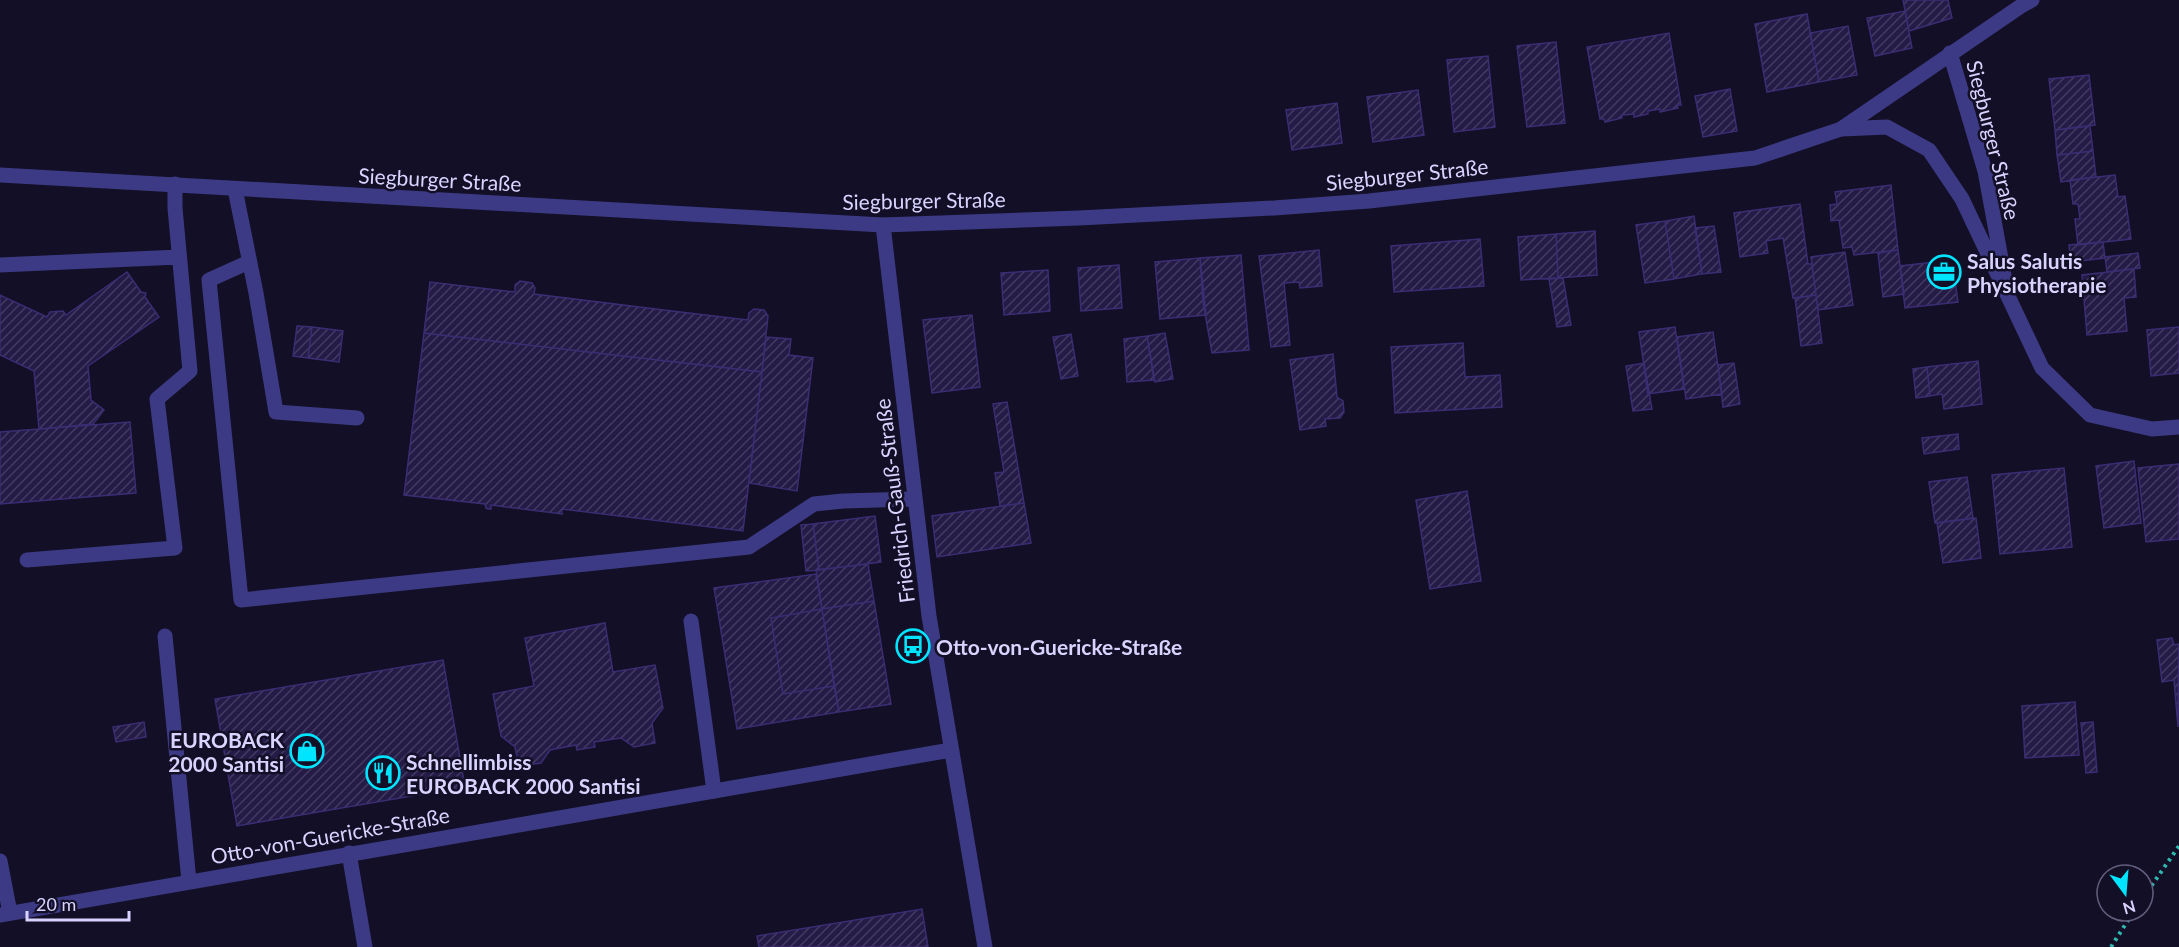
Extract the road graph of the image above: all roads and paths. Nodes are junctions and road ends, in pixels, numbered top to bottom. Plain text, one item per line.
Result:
1 (2032, 0) edge
2 (1950, 53) junction
3 (1841, 129) junction
4 (0, 175) edge
5 (175, 184) junction
6 (235, 189) junction
7 (883, 225) junction
8 (179, 257) junction
9 (249, 262) junction
10 (0, 265) edge
11 (2008, 296) junction
12 (357, 418) dead end
13 (2179, 427) edge
14 (914, 499) junction
15 (27, 560) dead end
16 (691, 621) dead end
17 (165, 636) dead end
18 (951, 750) junction
19 (714, 791) junction
20 (2179, 846) edge
21 (349, 853) junction
22 (0, 861) edge
23 (189, 881) junction
24 (2155, 881) edge
25 (5, 914) edge
26 (2126, 923) edge
27 (365, 947) edge
28 (986, 947) edge
29 (2111, 947) edge

1 - 2 street
2 - 3 street, Siegburger Straße
2 - 11 street, Siegburger Straße
3 - 7 street, Siegburger Straße
3 - 11 street, Siegburger Straße
4 - 5 street, Siegburger Straße
5 - 6 street, Siegburger Straße
5 - 8 street
6 - 7 street, Siegburger Straße
6 - 9 street
7 - 14 street, Friedrich-Gauß-Straße
8 - 10 street
8 - 15 street
9 - 12 street
9 - 14 street
11 - 13 street, Siegburger Straße
14 - 18 street, Friedrich-Gauß-Straße
16 - 19 street
17 - 23 street
18 - 19 street, Otto-von-Guericke-Straße
18 - 28 street, Friedrich-Gauß-Straße
19 - 21 street, Otto-von-Guericke-Straße
20 - 24 path
21 - 23 street, Otto-von-Guericke-Straße
21 - 27 street
22 - 25 street
23 - 25 street, Otto-von-Guericke-Straße
26 - 29 path

